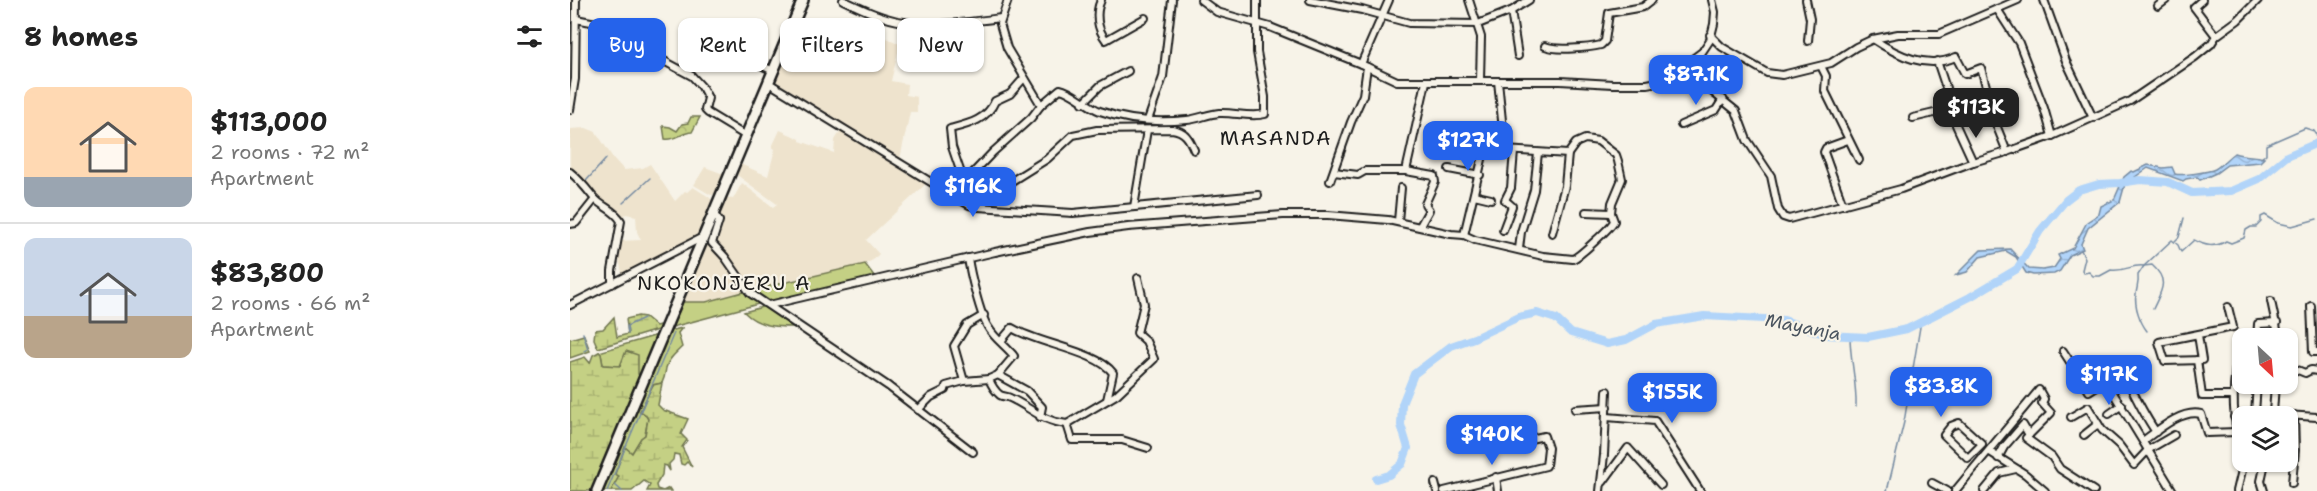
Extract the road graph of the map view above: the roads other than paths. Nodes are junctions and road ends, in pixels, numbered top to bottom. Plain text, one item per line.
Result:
1 (576, 0) edge
2 (843, 0) edge
3 (1008, 0) edge
4 (1101, 0) edge
5 (1172, 0) edge
6 (1201, 0) edge
7 (1257, 0) edge
8 (1310, 0) edge
9 (1389, 0) edge
10 (1469, 0) edge
11 (1529, 0) edge
12 (1652, 0) edge
13 (1712, 0) edge
14 (1806, 0) edge
15 (2018, 0) edge
16 (2044, 0) edge
17 (2166, 0) edge
18 (2202, 0) edge
19 (2258, 0) edge
20 (799, 1) edge
21 (2158, 6) dead end
22 (1997, 9) junction
23 (1511, 11) junction
24 (1383, 16) junction
25 (1001, 18) junction
26 (1145, 18) dead end
27 (574, 20) edge
28 (1256, 23) junction
29 (1478, 24) junction
30 (1710, 35) junction
31 (2216, 36) junction
32 (1873, 39) junction
33 (1808, 41) dead end
34 (1545, 46) dead end
35 (1518, 56) dead end
36 (573, 58) edge
37 (1937, 62) junction
38 (1364, 65) junction
39 (1821, 66) junction
40 (768, 68) edge
41 (1683, 68) junction
42 (773, 71) junction
43 (1128, 71) dead end
44 (689, 78) dead end
45 (1024, 78) junction
46 (572, 80) edge
47 (1480, 80) junction
48 (1498, 81) junction
49 (1426, 82) junction
50 (769, 83) junction
51 (1724, 99) junction
52 (1083, 103) junction
53 (1041, 105) junction
54 (570, 110) edge
55 (1913, 118) dead end
56 (2092, 118) junction
57 (1148, 120) junction
58 (1681, 125) dead end
59 (1956, 125) dead end
60 (1147, 130) junction
61 (2052, 136) junction
62 (746, 137) junction
63 (1848, 140) junction
64 (1194, 150) dead end
65 (1505, 150) junction
66 (1514, 151) junction
67 (2007, 152) junction
68 (1538, 153) junction
69 (1568, 154) junction
70 (1859, 160) dead end
71 (1973, 162) junction
72 (1449, 169) dead end
73 (1406, 171) junction
74 (570, 172) edge
75 (1334, 172) junction
76 (1480, 175) junction
77 (1330, 181) dead end
78 (964, 182) junction
79 (1401, 188) dead end
80 (952, 195) junction
81 (1258, 195) dead end
82 (1474, 195) junction
83 (595, 199) junction
84 (1491, 199) dead end
85 (1843, 205) junction
86 (978, 207) junction
87 (1134, 207) junction
88 (1586, 212) dead end
89 (1611, 213) junction
90 (714, 214) junction
91 (1398, 221) junction
92 (570, 224) edge
93 (1420, 226) junction
94 (1503, 230) dead end
95 (1552, 233) dead end
96 (1464, 235) junction
97 (706, 236) junction
98 (1519, 249) junction
99 (968, 258) junction
100 (1138, 278) dead end
101 (612, 284) junction
102 (2271, 301) dead end
103 (570, 305) edge
104 (769, 306) junction
105 (2311, 306) dead end
106 (2228, 307) dead end
107 (984, 315) junction
108 (2277, 323) junction
109 (2258, 328) edge
110 (2278, 328) edge
111 (2198, 335) junction
112 (1001, 341) junction
113 (2063, 351) dead end
114 (2317, 352) edge
115 (2092, 360) dead end
116 (2197, 360) junction
117 (2118, 363) dead end
118 (2298, 370) edge
119 (2317, 371) edge
120 (998, 375) junction
121 (989, 379) junction
122 (2106, 380) junction
123 (964, 381) junction
124 (1607, 390) dead end
125 (2232, 396) joint
126 (1107, 400) junction
127 (2122, 405) junction
128 (2233, 406) edge
129 (1607, 407) junction
130 (1575, 409) dead end
131 (918, 410) junction
132 (2109, 414) dead end
133 (2298, 415) edge
134 (1040, 417) junction
135 (1607, 417) junction
136 (2071, 417) dead end
137 (2317, 417) edge
138 (1067, 424) junction
139 (2098, 424) junction
140 (1965, 428) joint
141 (2156, 432) junction
142 (2232, 432) edge
143 (2029, 435) junction
144 (2084, 435) dead end
145 (2174, 435) dead end
146 (2143, 441) junction
147 (1508, 444) dead end
148 (1148, 448) dead end
149 (2148, 450) junction
150 (974, 452) dead end
151 (1990, 452) junction
152 (1998, 458) junction
153 (2016, 469) junction
154 (2242, 472) edge
155 (2263, 472) edge
156 (2293, 472) edge
157 (1463, 477) dead end
158 (1496, 477) junction
159 (1435, 483) dead end
160 (1932, 483) dead end
161 (2292, 483) dead end
162 (1661, 485) dead end
163 (1465, 486) junction
164 (1600, 490) edge
165 (597, 491) edge
166 (1437, 491) edge
167 (1444, 491) edge
168 (1498, 491) edge
169 (1700, 491) edge
170 (1947, 491) edge
171 (1956, 491) edge
172 (1984, 491) edge
173 (2045, 491) edge
174 (2094, 491) edge
175 (2173, 491) edge
176 (2237, 491) edge
177 (2264, 491) edge

1 - 27 street
2 - 25 street
3 - 25 street
4 - 26 street
5 - 57 street
6 - 28 street
7 - 28 street
8 - 24 street
9 - 24 street
10 - 29 street
11 - 23 street
12 - 34 street
13 - 30 street
14 - 33 street
15 - 22 street
16 - 56 street
17 - 21 street
18 - 31 street
19 - 31 street
20 - 42 highway
22 - 32 street
22 - 61 street
23 - 29 street
23 - 35 street
24 - 29 street
24 - 38 street
25 - 45 street
27 - 36 street
27 - 62 street
28 - 38 street
28 - 57 street
29 - 47 street
30 - 39 street
30 - 41 street
31 - 56 street
32 - 37 street
32 - 39 street
36 - 46 street
37 - 55 street
37 - 67 street
38 - 49 street
38 - 75 street
39 - 63 street
40 - 42 street
41 - 48 street
41 - 51 street
42 - 50 highway
43 - 52 street
44 - 62 street
45 - 53 street
45 - 78 street
46 - 54 street
47 - 48 street
47 - 49 street
48 - 65 street
49 - 73 street
50 - 62 highway
50 - 80 street
51 - 58 street
51 - 85 street
52 - 53 street
52 - 57 street
53 - 78 street
56 - 61 street
59 - 71 street
60 - 64 street
60 - 86 street
60 - 87 street
61 - 67 street
62 - 90 highway
63 - 70 street
63 - 85 street
65 - 66 street
65 - 76 street
66 - 68 street
66 - 94 street
67 - 71 street
68 - 69 street
68 - 98 street
69 - 89 street
69 - 95 street
71 - 85 street
72 - 76 street
73 - 75 street
73 - 93 street
74 - 83 street
75 - 77 street
76 - 82 street
78 - 80 street
79 - 91 street
80 - 86 street
81 - 87 street
82 - 84 street
82 - 96 street
83 - 92 street
83 - 101 street
86 - 87 street
88 - 89 street
89 - 98 street
90 - 97 highway
90 - 104 street
91 - 93 street
91 - 99 street
93 - 96 street
96 - 98 street
97 - 101 street
97 - 165 highway
99 - 104 street
99 - 107 street
100 - 126 street
101 - 103 street
102 - 108 street
104 - 131 street
105 - 114 street
106 - 111 street
107 - 112 street
107 - 123 street
108 - 109 street
108 - 110 street
111 - 116 street
111 - 116 street
112 - 120 street
112 - 126 street
113 - 122 street
115 - 122 street
116 - 125 street
117 - 141 street
118 - 119 street
120 - 121 street
120 - 134 street
121 - 123 street
121 - 134 street
122 - 127 street
123 - 131 street
124 - 129 street
125 - 128 street
126 - 138 street
127 - 132 street
127 - 146 street
129 - 130 street
129 - 135 street
131 - 150 street
133 - 137 street
134 - 138 street
135 - 164 street
135 - 169 street
136 - 139 street
138 - 148 street
139 - 144 street
139 - 149 street
140 - 140 street
141 - 142 street
141 - 146 street
143 - 151 street
143 - 152 street
143 - 174 street
145 - 149 street
146 - 149 street
147 - 158 street
149 - 175 street
151 - 152 street
151 - 171 street
152 - 153 street
153 - 172 street
153 - 173 street
154 - 176 street
155 - 177 street
156 - 161 street
157 - 163 street
158 - 163 street
158 - 168 street
159 - 166 street
160 - 170 street
162 - 164 street
163 - 167 street

